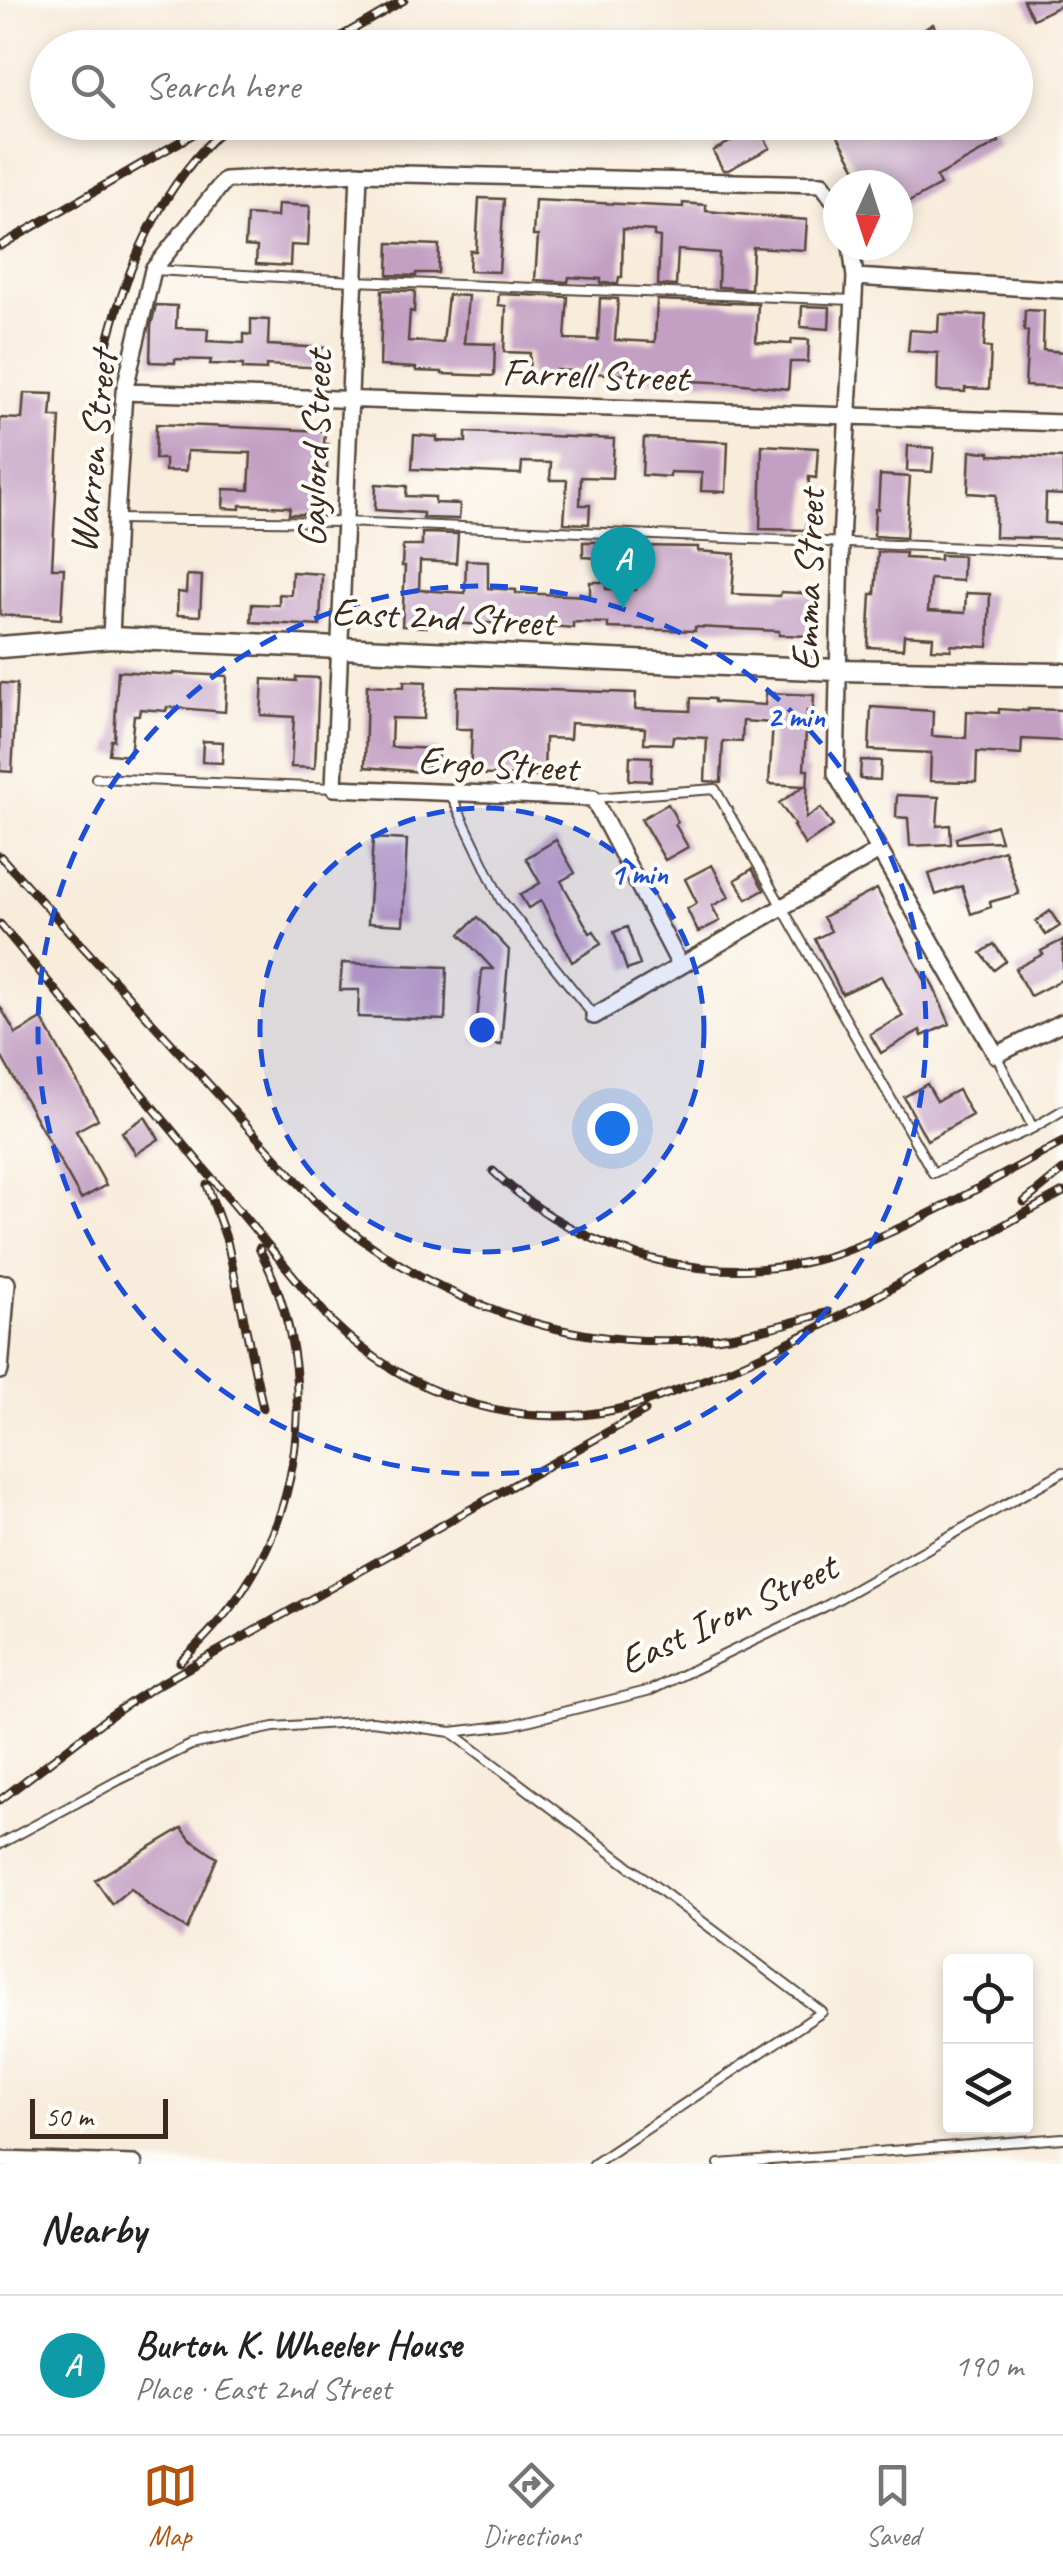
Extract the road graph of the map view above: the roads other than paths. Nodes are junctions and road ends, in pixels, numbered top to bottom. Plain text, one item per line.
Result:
1 (359, 173) junction
2 (823, 185) edge
3 (853, 260) edge
4 (153, 270) junction
5 (855, 277) junction
6 (354, 281) junction
7 (1063, 290) edge
8 (854, 300) junction
9 (124, 392) junction
10 (350, 399) junction
11 (847, 416) junction
12 (1063, 424) edge
13 (116, 519) junction
14 (344, 522) junction
15 (842, 541) junction
16 (1063, 552) edge
17 (111, 638) junction
18 (0, 648) edge
19 (339, 648) junction
20 (837, 670) junction
21 (1063, 674) edge
22 (96, 778) dead end
23 (334, 788) junction
24 (450, 793) junction
25 (593, 798) junction
26 (880, 851) junction
27 (782, 906) junction
28 (680, 965) junction
29 (594, 1016) joint
30 (1063, 1022) edge
31 (996, 1055) junction
32 (1063, 1110) edge
33 (1033, 1128) junction
34 (4, 1283) edge
35 (0, 1371) edge
36 (1063, 1472) edge
37 (451, 1732) junction
38 (0, 1844) edge
39 (1063, 2138) edge
40 (0, 2160) edge
41 (134, 2164) edge
42 (594, 2164) edge
43 (719, 2164) edge

1 - 2 street
1 - 4 street, Warren Street
1 - 6 street, Gaylord Street
3 - 5 street, Emma Street
4 - 6 lane
4 - 9 street, Warren Street
5 - 7 street
5 - 8 street, Emma Street
6 - 8 lane
6 - 10 street, Gaylord Street
8 - 11 street, Emma Street
9 - 10 street, Farrell Street
9 - 13 street, Warren Street
10 - 11 street, Farrell Street
10 - 14 street, Gaylord Street
11 - 12 street, Farrell Street
11 - 15 street, Emma Street
13 - 14 lane
13 - 17 street, Warren Street
14 - 15 lane
14 - 19 street, Gaylord Street
15 - 16 lane
15 - 20 street, Emma Street
17 - 18 street, East 2nd Street
17 - 19 street, East 2nd Street
19 - 20 street, East 2nd Street
19 - 23 street, Gaylord Street
20 - 21 street, East 2nd Street
20 - 26 street, Emma Street
22 - 23 lane
23 - 24 street, Ergo Street
24 - 25 street, Ergo Street
24 - 29 lane
25 - 27 lane
25 - 28 street, Ergo Street
26 - 27 street
26 - 31 street, Emma Street
27 - 28 street
27 - 33 lane
28 - 29 street
30 - 31 street
31 - 33 lane
32 - 33 lane
34 - 35 street
36 - 37 lane, East Iron Street
37 - 38 lane, East Iron Street
37 - 42 lane
39 - 43 lane
40 - 41 street

